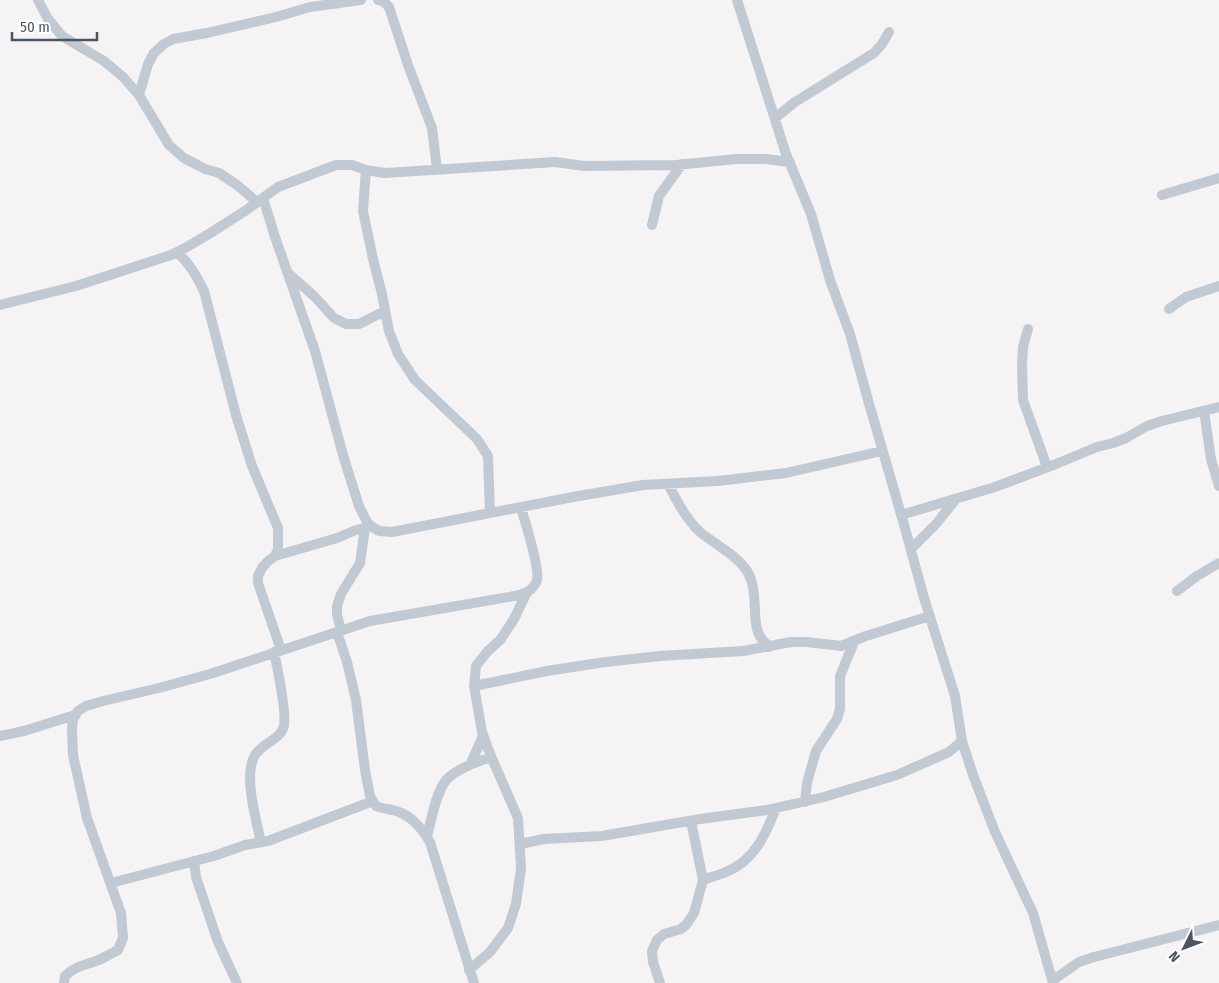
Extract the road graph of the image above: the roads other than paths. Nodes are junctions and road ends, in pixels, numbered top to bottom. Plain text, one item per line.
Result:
1 (38, 0) edge
2 (362, 0) edge
3 (737, 0) edge
4 (385, 1) edge
5 (331, 2) edge
6 (889, 32) dead end
7 (139, 95) junction
8 (775, 118) junction
9 (784, 145) junction
10 (766, 159) junction
11 (790, 162) junction
12 (682, 164) junction
13 (437, 169) junction
14 (366, 170) junction
15 (1219, 178) edge
16 (1162, 195) dead end
17 (260, 200) junction
18 (652, 225) dead end
19 (177, 252) junction
20 (289, 273) junction
21 (1219, 286) edge
22 (0, 305) edge
23 (1169, 308) dead end
24 (385, 311) junction
25 (1028, 329) dead end
26 (1219, 407) edge
27 (1204, 411) junction
28 (882, 451) junction
29 (1047, 467) junction
30 (668, 484) junction
31 (1219, 486) edge
32 (956, 499) junction
33 (521, 508) junction
34 (490, 513) junction
35 (901, 515) junction
36 (368, 527) junction
37 (911, 549) junction
38 (274, 556) junction
39 (1219, 563) edge
40 (1178, 591) dead end
41 (527, 592) junction
42 (930, 616) junction
43 (339, 631) junction
44 (854, 642) junction
45 (769, 646) junction
46 (278, 651) junction
47 (474, 686) junction
48 (76, 715) junction
49 (0, 736) edge
50 (483, 736) junction
51 (962, 741) junction
52 (491, 757) junction
53 (470, 764) junction
54 (373, 801) junction
55 (805, 802) junction
56 (776, 808) junction
57 (691, 821) junction
58 (427, 836) junction
59 (261, 842) junction
60 (520, 844) junction
61 (194, 861) junction
62 (703, 880) junction
63 (110, 883) junction
64 (1219, 925) edge
65 (469, 970) junction
66 (1053, 982) edge
67 (64, 983) edge
68 (238, 983) edge
69 (474, 983) edge
70 (660, 983) edge

1 - 7 street
2 - 5 street
3 - 8 street
4 - 13 street
5 - 7 street
6 - 8 street
7 - 17 street
8 - 9 street
9 - 10 street
9 - 11 street
10 - 11 street
10 - 12 street
11 - 28 street
12 - 13 street
12 - 18 street
13 - 14 street
14 - 17 street
14 - 24 street
15 - 16 street
17 - 19 street
17 - 20 street
19 - 22 street
19 - 38 street
20 - 24 street
20 - 36 street
21 - 23 street
24 - 34 street
25 - 29 street
26 - 27 street
27 - 29 street
27 - 31 street
28 - 30 street
28 - 35 street
29 - 32 street
30 - 33 street
30 - 45 street
32 - 35 street
32 - 37 street
33 - 34 street
33 - 41 street
34 - 36 street
35 - 37 street
36 - 38 street
36 - 43 street
37 - 42 street
38 - 46 street
39 - 40 street
41 - 43 street
41 - 47 street
42 - 44 street
42 - 51 street
43 - 46 street
43 - 54 street
44 - 45 street
44 - 55 street
45 - 47 street
46 - 48 street
46 - 59 street
47 - 50 street
48 - 49 street
48 - 63 street
50 - 52 street
50 - 53 street
51 - 55 street
51 - 66 street
52 - 53 street
52 - 60 street
53 - 58 street
54 - 58 street
54 - 59 street
55 - 56 street
56 - 57 street
56 - 62 street
57 - 60 street
57 - 62 street
58 - 65 street
59 - 61 street
60 - 65 street
61 - 63 street
61 - 68 street
62 - 70 street
63 - 67 street
64 - 66 street
65 - 69 street

